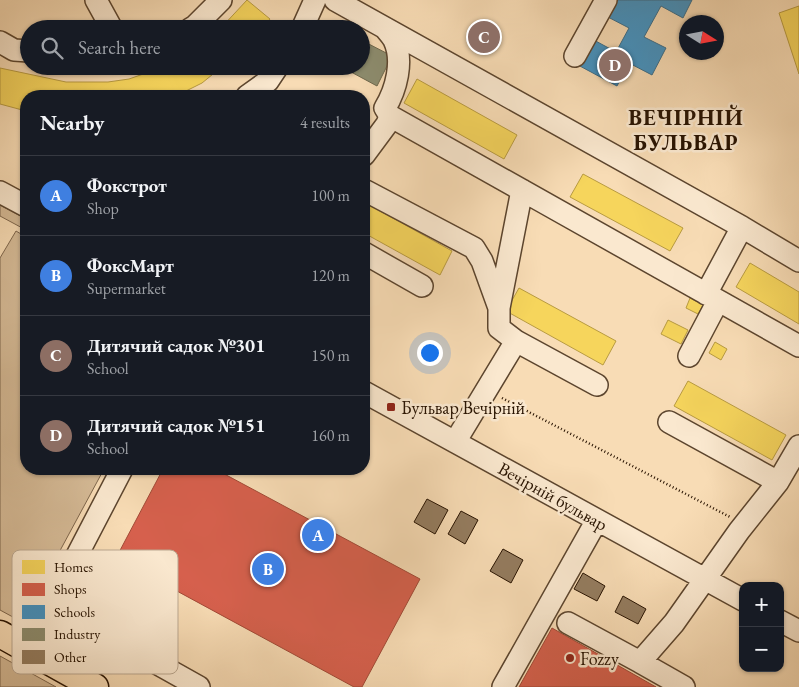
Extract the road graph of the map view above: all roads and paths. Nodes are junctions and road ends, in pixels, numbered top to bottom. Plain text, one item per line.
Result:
1 (96, 0) edge
2 (221, 0) edge
3 (315, 0) edge
4 (335, 0) edge
5 (606, 0) edge
6 (107, 20) edge
7 (201, 20) edge
8 (306, 20) edge
9 (384, 28) junction
10 (0, 42) edge
11 (20, 50) edge
12 (575, 56) dead end
13 (272, 75) edge
14 (260, 90) edge
15 (390, 116) junction
16 (370, 147) edge
17 (522, 190) junction
18 (0, 192) edge
19 (370, 193) edge
20 (20, 203) edge
21 (742, 227) junction
22 (370, 256) edge
23 (799, 261) edge
24 (422, 286) dead end
25 (712, 297) junction
26 (499, 308) junction
27 (516, 341) junction
28 (799, 346) edge
29 (689, 356) dead end
30 (597, 385) dead end
31 (487, 390) junction
32 (370, 395) edge
33 (668, 422) dead end
34 (454, 442) junction
35 (799, 446) edge
36 (119, 475) edge
37 (778, 482) junction
38 (597, 520) junction
39 (745, 524) junction
40 (79, 550) edge
41 (706, 580) junction
42 (739, 598) edge
43 (568, 623) dead end
44 (784, 623) edge
45 (799, 632) edge
46 (0, 634) edge
47 (12, 641) edge
48 (640, 662) junction
49 (72, 674) edge
50 (176, 674) edge
51 (88, 683) edge
52 (199, 687) edge
53 (503, 687) edge
54 (684, 687) edge

1 - 6 street
2 - 7 street
3 - 8 street
4 - 9 street
5 - 12 street
9 - 15 street
9 - 21 street
10 - 11 street
13 - 14 street
15 - 16 street
15 - 17 street
17 - 25 street
17 - 26 street
18 - 20 street
19 - 26 street
21 - 23 street
21 - 25 street
22 - 24 street
25 - 28 street
25 - 29 street
26 - 27 street
27 - 30 street
27 - 31 street
31 - 34 street
31 - 39 path
32 - 34 street, Вечірній бульвар
33 - 37 street
34 - 38 street, Вечірній бульвар
35 - 37 street
36 - 40 street
37 - 39 street
38 - 41 street, Вечірній бульвар
38 - 53 street
39 - 41 street
41 - 42 street, Вечірній бульвар
41 - 48 street
43 - 48 street
44 - 45 street
46 - 47 main road
48 - 54 street
49 - 51 main road
50 - 52 street

